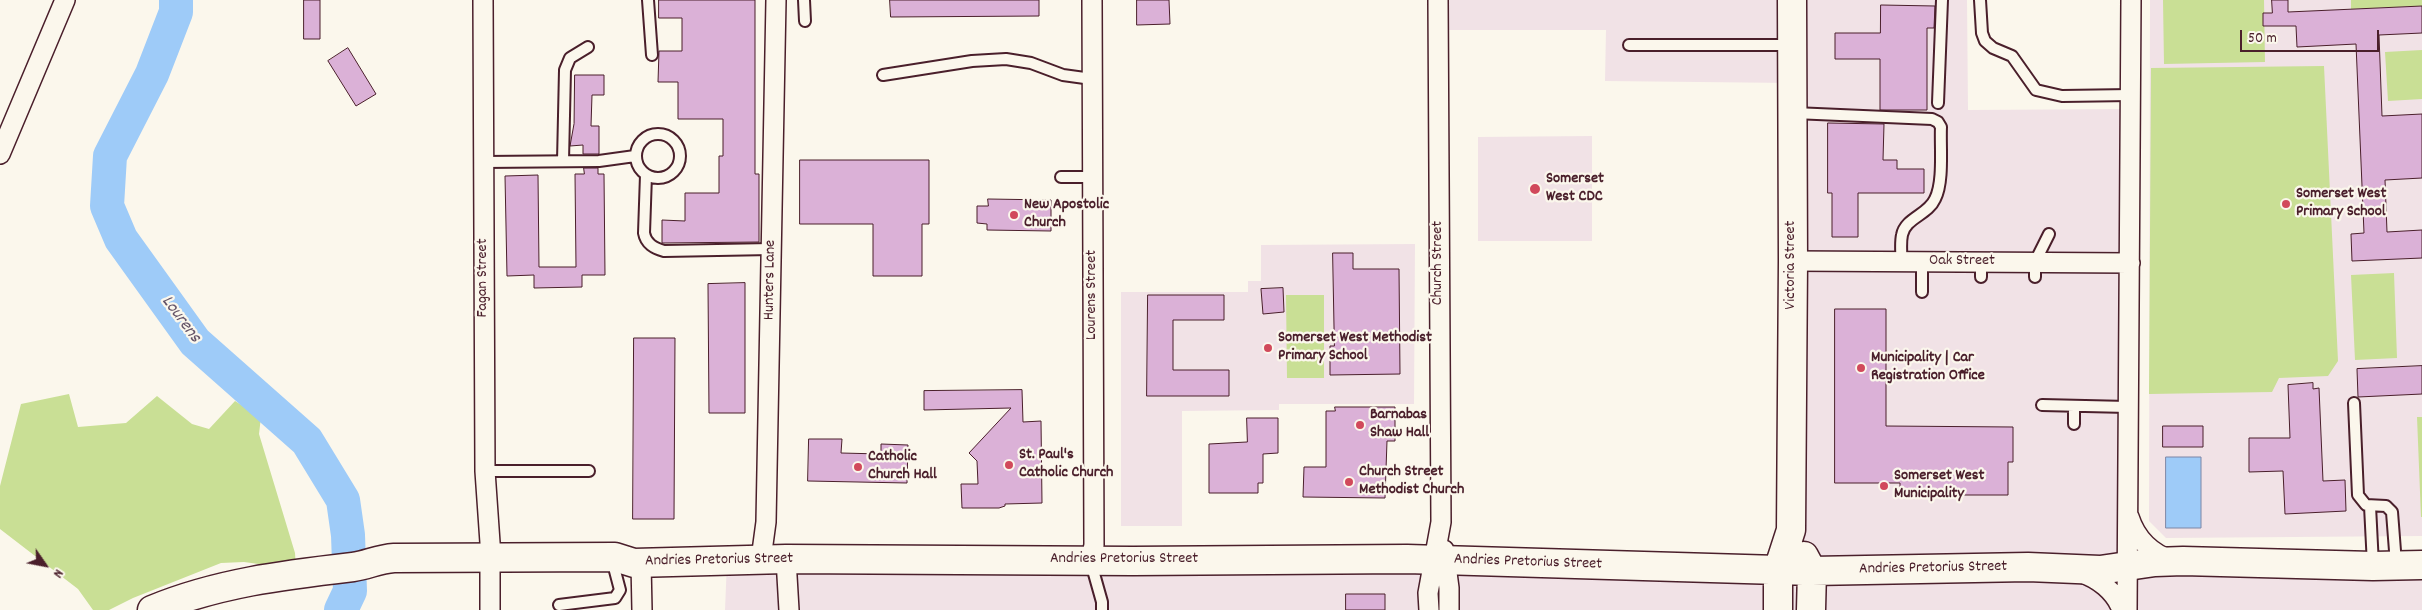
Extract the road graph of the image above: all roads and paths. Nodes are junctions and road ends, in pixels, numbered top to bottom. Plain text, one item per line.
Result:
1 (65, 0) edge
2 (483, 0) edge
3 (648, 0) edge
4 (776, 0) edge
5 (804, 0) edge
6 (1092, 0) edge
7 (1438, 0) edge
8 (1792, 0) edge
9 (1942, 0) edge
10 (1980, 0) edge
11 (2131, 0) edge
12 (805, 21) dead end
13 (1629, 45) dead end
14 (1792, 45) junction
15 (588, 47) dead end
16 (652, 55) dead end
17 (883, 74) dead end
18 (1092, 79) junction
19 (2131, 95) junction
20 (1938, 103) dead end
21 (1792, 113) junction
22 (0, 154) edge
23 (635, 156) junction
24 (563, 161) junction
25 (484, 162) junction
26 (646, 175) junction
27 (1061, 177) dead end
28 (1092, 177) junction
29 (2049, 234) dead end
30 (771, 249) junction
31 (1793, 262) junction
32 (1902, 262) junction
33 (1922, 262) junction
34 (2130, 263) junction
35 (2035, 270) junction
36 (1922, 292) dead end
37 (2354, 403) dead end
38 (2042, 405) dead end
39 (2074, 406) junction
40 (2128, 407) junction
41 (2074, 424) dead end
42 (485, 471) junction
43 (589, 471) dead end
44 (2370, 506) junction
45 (2128, 513) junction
46 (1791, 530) junction
47 (773, 559) junction
48 (1091, 559) junction
49 (1440, 560) junction
50 (2175, 562) junction
51 (491, 564) junction
52 (2397, 565) edge
53 (630, 566) junction
54 (2128, 566) junction
55 (1778, 570) junction
56 (2069, 570) junction
57 (1812, 571) junction
58 (560, 605) dead end
59 (152, 610) edge
60 (490, 610) edge
61 (642, 610) edge
62 (789, 610) edge
63 (1102, 610) edge
64 (1429, 610) edge
65 (1449, 610) edge
66 (1778, 610) edge
67 (1811, 610) edge
68 (2122, 610) edge
69 (2127, 610) edge

1 - 22 street
2 - 25 street, Fagan Street
3 - 16 lane
4 - 30 street, Hunters Lane
5 - 12 lane
6 - 18 street, Lourens Street
7 - 49 street, Church Street
8 - 14 street, Victoria Street
9 - 20 lane
10 - 19 lane
11 - 19 street
13 - 14 lane
14 - 21 street, Victoria Street
15 - 24 lane
17 - 18 lane
18 - 28 street, Lourens Street
19 - 34 street
21 - 31 street, Victoria Street
21 - 32 lane
23 - 24 lane
23 - 26 lane
23 - 26 lane
24 - 25 lane
25 - 42 street, Fagan Street
26 - 30 lane
27 - 28 lane
28 - 48 street, Lourens Street
29 - 35 lane
30 - 47 street, Hunters Lane
31 - 32 street, Oak Street
31 - 46 street, Victoria Street
32 - 33 street, Oak Street
33 - 35 street, Oak Street
33 - 36 lane
34 - 35 street, Oak Street
34 - 40 street
37 - 44 lane
38 - 39 lane
39 - 40 lane
39 - 41 lane
40 - 45 street
42 - 43 lane
42 - 51 street, Fagan Street
44 - 52 lane
44 - 52 lane
45 - 50 street
45 - 54 street
46 - 55 street, Victoria Street
46 - 57 street, Victoria Street
47 - 48 street, Andries Pretorius Street
47 - 53 street, Andries Pretorius Street
47 - 62 street, Hunters Lane
48 - 49 street, Andries Pretorius Street
48 - 63 lane
49 - 55 street, Andries Pretorius Street
49 - 64 street, Church Street
49 - 65 street, Church Street
50 - 52 street, Andries Pretorius Street
50 - 54 street, Andries Pretorius Street
51 - 53 street, Andries Pretorius Street
51 - 59 street, Andries Pretorius Street
51 - 60 street, Fagan Street
53 - 58 lane
53 - 61 street
54 - 56 street, Andries Pretorius Street
54 - 69 street
55 - 57 street, Andries Pretorius Street
55 - 66 street, Victoria Street
56 - 57 street, Andries Pretorius Street
56 - 68 street
57 - 67 street, Victoria Street

